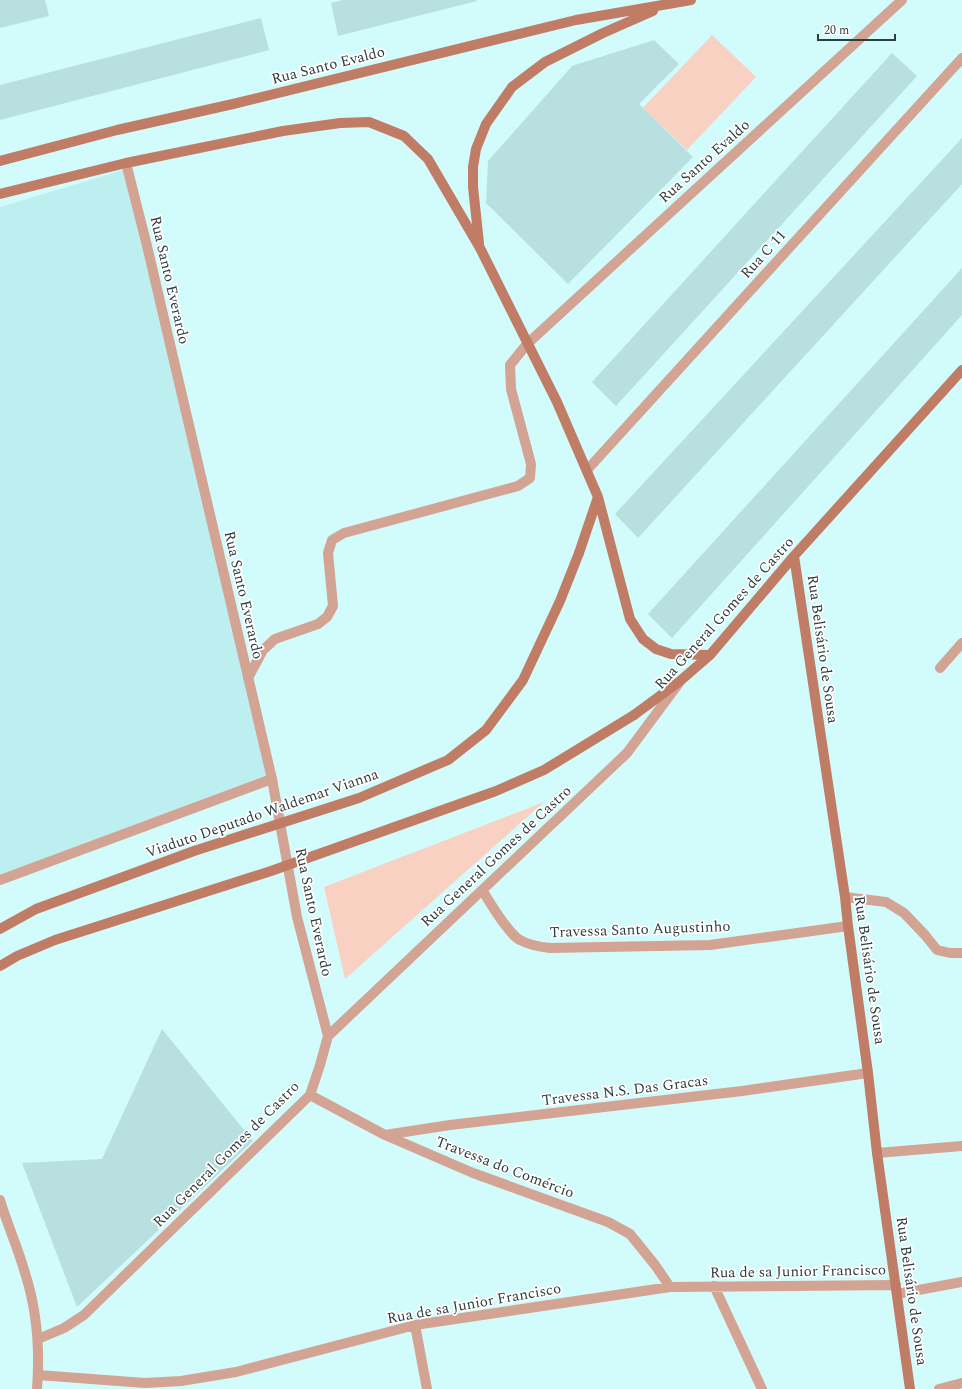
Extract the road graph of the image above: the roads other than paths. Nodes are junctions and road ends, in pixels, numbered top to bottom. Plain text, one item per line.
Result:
1 (691, 0) edge
2 (902, 0) edge
3 (665, 5) junction
4 (962, 58) edge
5 (0, 161) edge
6 (126, 163) junction
7 (0, 194) edge
8 (480, 248) junction
9 (527, 344) junction
10 (962, 370) edge
11 (587, 470) junction
12 (598, 497) junction
13 (794, 556) junction
14 (962, 643) edge
15 (710, 655) junction
16 (940, 668) dead end
17 (248, 678) junction
18 (680, 681) junction
19 (272, 779) junction
20 (0, 880) edge
21 (482, 890) junction
22 (845, 897) junction
23 (848, 926) junction
24 (0, 929) edge
25 (962, 953) edge
26 (0, 966) edge
27 (328, 1036) junction
28 (868, 1073) junction
29 (310, 1095) junction
30 (385, 1135) junction
31 (962, 1146) edge
32 (877, 1153) junction
33 (0, 1200) edge
34 (962, 1282) edge
35 (714, 1286) junction
36 (670, 1287) junction
37 (896, 1289) junction
38 (415, 1325) junction
39 (38, 1339) junction
40 (38, 1375) junction
41 (962, 1383) edge
42 (37, 1389) edge
43 (427, 1389) edge
44 (762, 1389) edge
45 (910, 1389) edge
46 (939, 1389) edge

1 - 3 main road, Rua Santo Evaldo
2 - 9 street, Rua Santo Evaldo
3 - 5 main road, Rua Santo Evaldo
3 - 8 main road, Rua Santo Evaldo
4 - 11 street, Rua C 11
6 - 7 main road, Rua Santo Evaldo
6 - 8 main road, Rua Santo Evaldo
6 - 17 street, Rua Santo Everardo
8 - 9 main road, Rua Santo Evaldo
9 - 11 main road, Rua Santo Evaldo
9 - 17 street
10 - 13 main road, Rua General Gomes de Castro
11 - 12 main road, Rua Santo Evaldo
12 - 15 main road, Rua Santo Evaldo
12 - 24 main road, Viaduto Deputado Waldemar Vianna, bridge
13 - 15 main road, Rua General Gomes de Castro
13 - 22 main road, Rua Belisário de Sousa
14 - 16 street
15 - 18 main road, Rua General Gomes de Castro
17 - 19 street, Rua Santo Everardo
18 - 21 street, Rua General Gomes de Castro
18 - 26 main road, bridge
19 - 20 street
19 - 27 street, Rua Santo Everardo
21 - 23 street, Travessa Santo Augustinho
21 - 27 street, Rua General Gomes de Castro
22 - 23 main road, Rua Belisário de Sousa
22 - 25 street
23 - 28 main road, Rua Belisário de Sousa
27 - 29 street, Rua General Gomes de Castro
28 - 30 street, Travessa N.S. Das Gracas
28 - 32 main road, Rua Belisário de Sousa
29 - 30 street, Travessa do Comércio
29 - 39 street, Rua General Gomes de Castro
30 - 36 street, Travessa do Comércio
31 - 32 street
32 - 37 main road, Rua Belisário de Sousa
33 - 39 street
34 - 37 street, Rua de sa Junior Francisco
35 - 36 street, Rua de sa Junior Francisco
35 - 37 street, Rua de sa Junior Francisco
35 - 44 street
36 - 38 street, Rua de sa Junior Francisco
37 - 45 main road, Rua Belisário de Sousa
38 - 40 street, Rua de sa Junior Francisco
38 - 43 street
39 - 40 street
40 - 42 street
41 - 46 street

